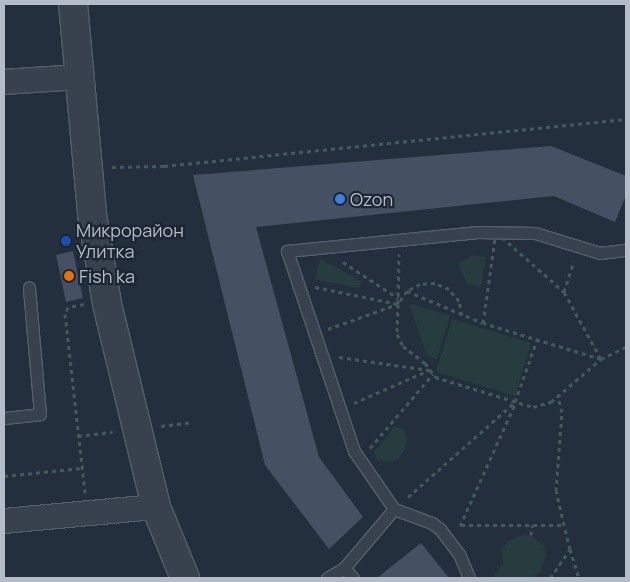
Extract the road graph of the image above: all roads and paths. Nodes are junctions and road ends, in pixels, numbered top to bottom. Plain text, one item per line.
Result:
1 (73, 4) edge
2 (79, 77) junction
3 (4, 82) edge
4 (626, 119) edge
5 (88, 168) junction
6 (496, 232) junction
7 (400, 240) junction
8 (579, 247) junction
9 (322, 248) junction
10 (626, 250) edge
11 (298, 284) junction
12 (29, 287) dead end
13 (407, 291) junction
14 (564, 292) junction
15 (398, 298) junction
16 (87, 301) dead end
17 (398, 304) junction
18 (462, 315) junction
19 (484, 323) junction
20 (315, 334) junction
21 (537, 340) junction
22 (626, 347) edge
23 (322, 354) junction
24 (600, 359) junction
25 (430, 370) junction
26 (433, 374) junction
27 (558, 396) junction
28 (515, 402) junction
29 (340, 409) junction
30 (4, 418) edge
31 (360, 460) junction
32 (82, 468) junction
33 (4, 476) edge
34 (156, 506) junction
35 (394, 510) junction
36 (88, 513) junction
37 (4, 521) edge
38 (460, 525) junction
39 (532, 525) junction
40 (564, 525) junction
41 (531, 536) dead end
42 (452, 545) junction
43 (570, 549) junction
44 (344, 568) junction
45 (185, 578) edge
46 (328, 578) edge
47 (353, 578) edge
48 (469, 578) edge
49 (550, 578) edge
50 (579, 578) edge

1 - 2 street
2 - 3 street
2 - 5 street
4 - 5 path
5 - 34 street
6 - 7 lane
6 - 8 lane
6 - 14 path
6 - 19 path
7 - 9 lane
7 - 15 path
8 - 10 lane
8 - 14 path
9 - 11 lane
9 - 15 path
11 - 17 path
11 - 20 lane
12 - 30 lane
13 - 17 path
13 - 18 path
13 - 18 path
14 - 24 path
15 - 17 path
16 - 32 path
17 - 20 path
17 - 25 path
18 - 19 path
19 - 21 path
20 - 23 lane
21 - 24 path
21 - 28 path
22 - 24 path
23 - 25 path
23 - 29 lane
24 - 27 path
25 - 26 path
25 - 29 path
26 - 28 path
26 - 31 path
27 - 28 path
27 - 40 path
28 - 35 path
28 - 38 path
29 - 31 lane
31 - 35 lane
32 - 33 path
32 - 36 path
34 - 36 street
34 - 45 street
35 - 42 lane
35 - 44 lane
36 - 37 street
38 - 39 path
38 - 42 path
39 - 40 path
39 - 41 path
40 - 43 path
42 - 48 lane
43 - 49 path
43 - 50 path
44 - 46 lane
44 - 47 lane

